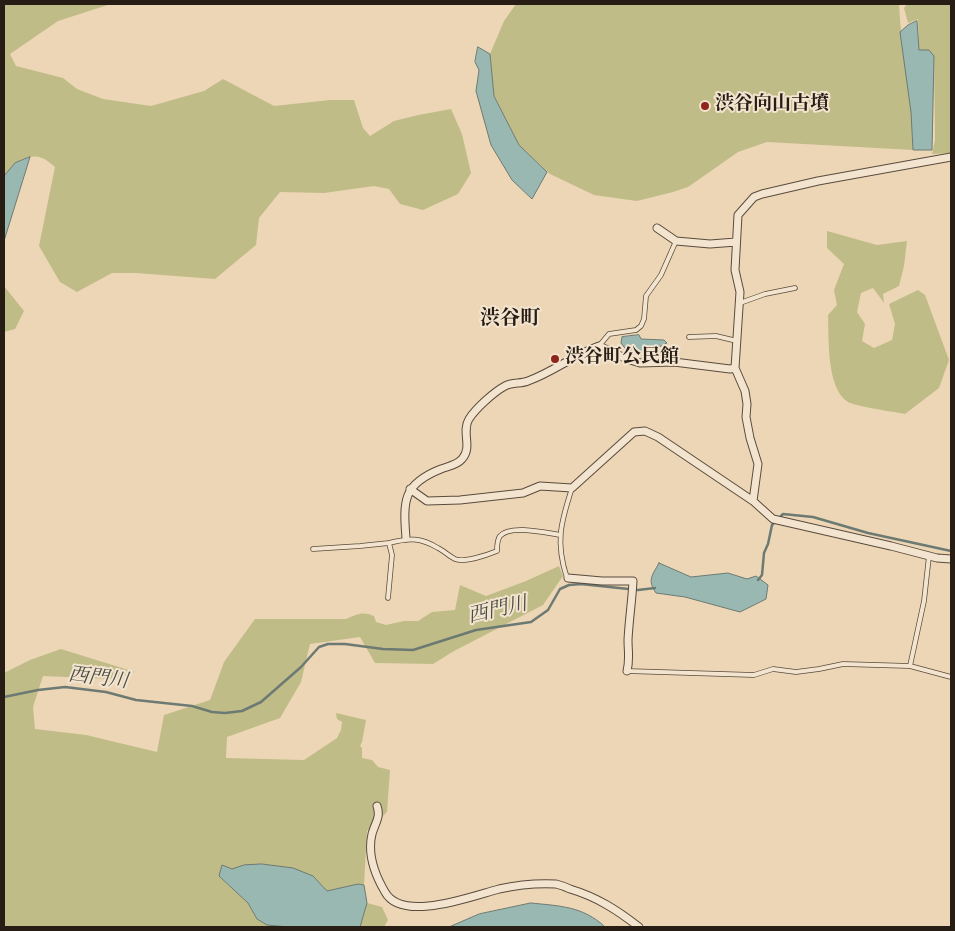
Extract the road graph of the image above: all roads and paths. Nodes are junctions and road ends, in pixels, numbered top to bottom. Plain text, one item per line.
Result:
1 (951, 157) edge
2 (657, 228) dead end
3 (676, 241) junction
4 (736, 242) junction
5 (795, 288) dead end
6 (740, 303) junction
7 (689, 337) dead end
8 (737, 341) junction
9 (599, 346) junction
10 (735, 368) junction
11 (572, 488) junction
12 (410, 489) junction
13 (753, 501) junction
14 (560, 535) junction
15 (406, 538) junction
16 (389, 542) junction
17 (313, 549) dead end
18 (928, 556) junction
19 (951, 559) edge
20 (568, 578) joint
21 (388, 598) dead end
22 (910, 666) junction
23 (627, 671) joint
24 (951, 677) edge
25 (377, 806) dead end
26 (639, 927) edge

1 - 4 street
2 - 3 street
3 - 4 street
3 - 9 lane
4 - 6 street
5 - 6 lane
6 - 8 street
7 - 8 lane
8 - 10 street
9 - 10 street
9 - 12 street
10 - 13 street
11 - 12 street
11 - 13 street
11 - 14 lane
12 - 15 street
13 - 18 street
14 - 15 lane
14 - 20 lane
15 - 16 lane
16 - 17 lane
16 - 21 lane
18 - 19 street
18 - 22 lane
20 - 23 street
22 - 23 lane
22 - 24 lane
25 - 26 street

